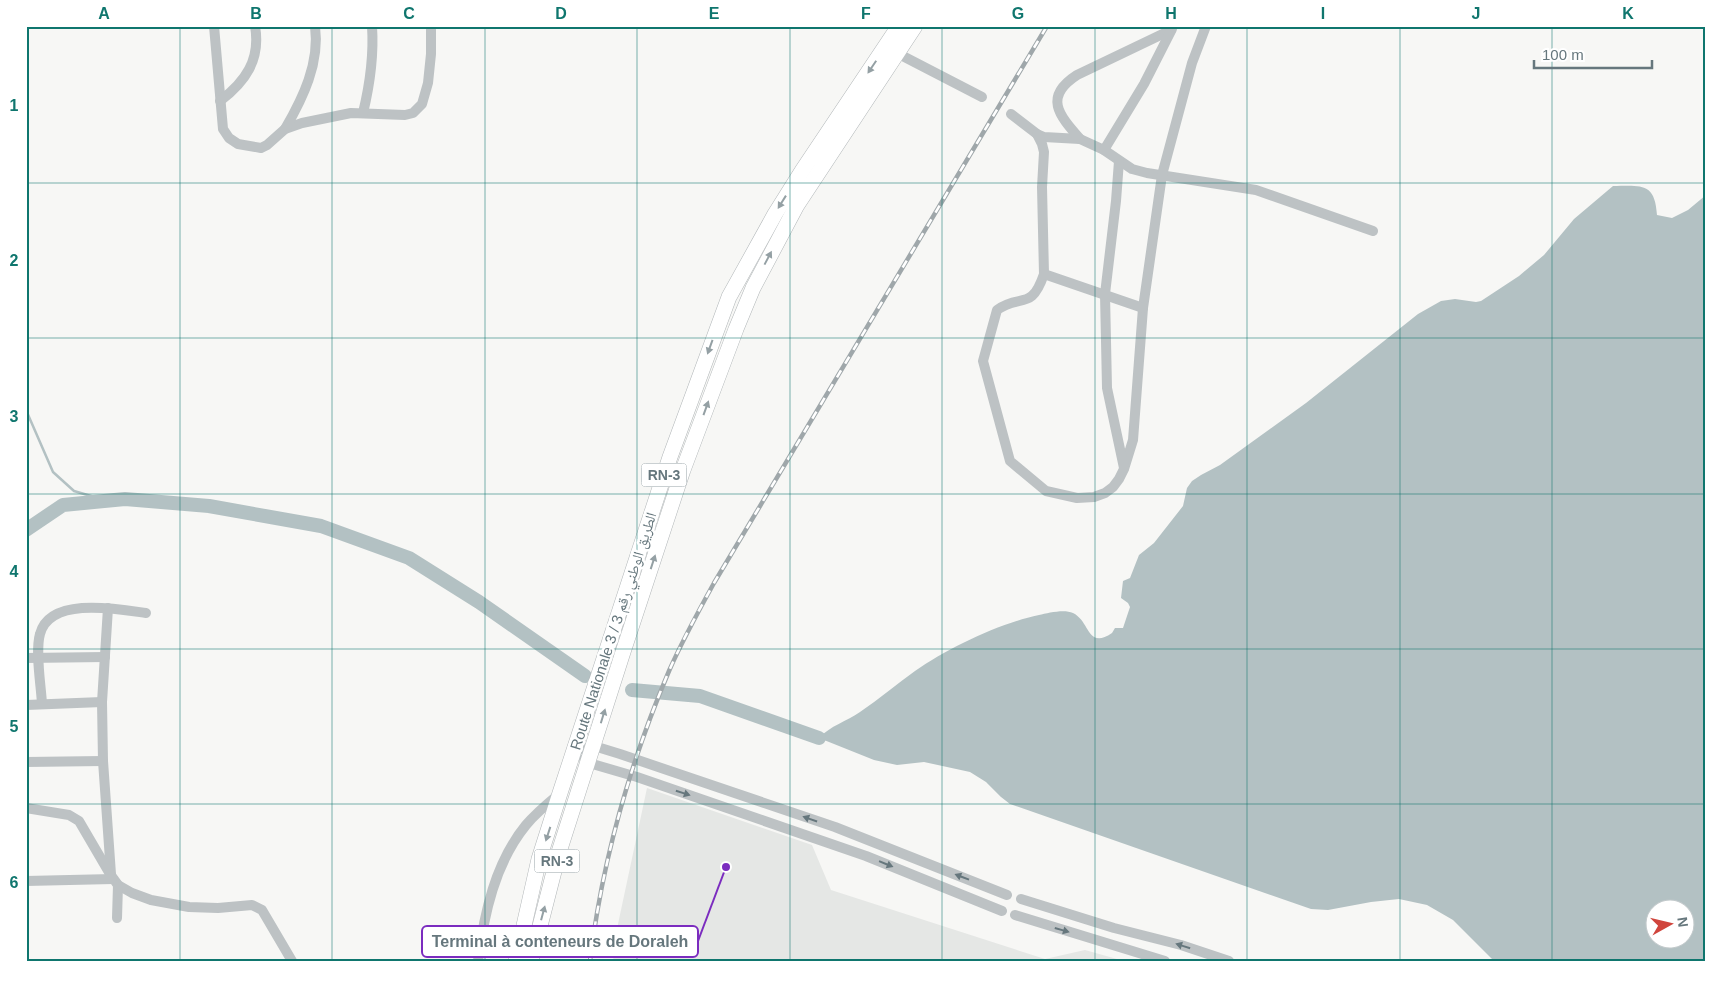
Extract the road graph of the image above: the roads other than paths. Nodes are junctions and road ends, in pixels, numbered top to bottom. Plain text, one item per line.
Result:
1 (214, 26) edge
2 (255, 26) edge
3 (315, 26) edge
4 (372, 26) edge
5 (431, 26) edge
6 (899, 26) edge
7 (915, 26) edge
8 (1206, 26) edge
9 (1173, 28) edge
10 (892, 50) junction
11 (982, 97) dead end
12 (220, 101) junction
13 (363, 113) junction
14 (1012, 114) dead end
15 (285, 129) junction
16 (1037, 134) junction
17 (1080, 139) junction
18 (1104, 150) junction
19 (1119, 161) junction
20 (1162, 176) junction
21 (1374, 231) dead end
22 (1044, 274) junction
23 (1105, 294) junction
24 (1143, 308) junction
25 (1124, 469) junction
26 (108, 608) junction
27 (146, 613) dead end
28 (39, 657) junction
29 (105, 657) junction
30 (26, 658) edge
31 (102, 702) junction
32 (42, 704) junction
33 (26, 705) edge
34 (594, 746) junction
35 (574, 751) junction
36 (103, 761) junction
37 (26, 762) edge
38 (589, 763) junction
39 (706, 783) junction
40 (560, 793) junction
41 (701, 799) junction
42 (26, 808) edge
43 (779, 808) junction
44 (773, 824) junction
45 (872, 842) junction
46 (866, 856) junction
47 (114, 880) junction
48 (26, 881) edge
49 (1007, 895) dead end
50 (1020, 899) dead end
51 (1002, 911) dead end
52 (1015, 915) dead end
53 (117, 918) dead end
54 (292, 961) edge
55 (478, 961) edge
56 (516, 961) edge
57 (531, 961) edge
58 (1165, 961) edge
59 (1229, 961) edge

1 - 12 street
2 - 12 street
3 - 15 street
4 - 13 street
5 - 13 street
6 - 10 highway, Route Nationale 3 / الطريق الوطني رقم 3 / RN-3
7 - 10 highway, Route Nationale 3 / الطريق الوطني رقم 3 / RN-3
8 - 20 street
9 - 17 street
9 - 18 street
10 - 11 street
34 -> 10 highway, Route Nationale 3 / الطريق الوطني رقم 3 / RN-3
10 -> 35 highway, Route Nationale 3 / الطريق الوطني رقم 3 / RN-3
12 - 15 street
13 - 15 street
14 - 16 street
16 - 17 street
16 - 22 street
17 - 18 street
18 - 19 street
19 - 20 street
19 - 23 street
20 - 21 street
20 - 24 street
22 - 23 street
22 - 25 street
23 - 24 street
23 - 25 street
24 - 25 street
26 - 27 street
26 - 28 street
26 - 29 street
28 - 29 street
28 - 30 street
28 - 32 street
29 - 31 street
31 - 32 street
31 - 36 street
32 - 33 street
34 - 35 street
34 - 38 highway, Route Nationale 3 / الطريق الوطني رقم 3 / RN-3
34 - 39 street
35 - 38 street
35 - 40 highway, Route Nationale 3 / الطريق الوطني رقم 3 / RN-3
36 - 37 street
36 - 47 street
38 -> 41 street
57 -> 38 highway, Route Nationale 3 / الطريق الوطني رقم 3 / RN-3
39 - 41 street
39 - 43 street
40 - 55 street
40 -> 56 highway, Route Nationale 3 / الطريق الوطني رقم 3 / RN-3
41 - 44 street
42 - 47 street
43 - 44 street
45 -> 43 street
44 - 46 street
45 - 46 street
49 -> 45 street
46 -> 51 street
47 - 48 street
47 - 53 street
47 - 54 street
59 -> 50 street
52 -> 58 street

